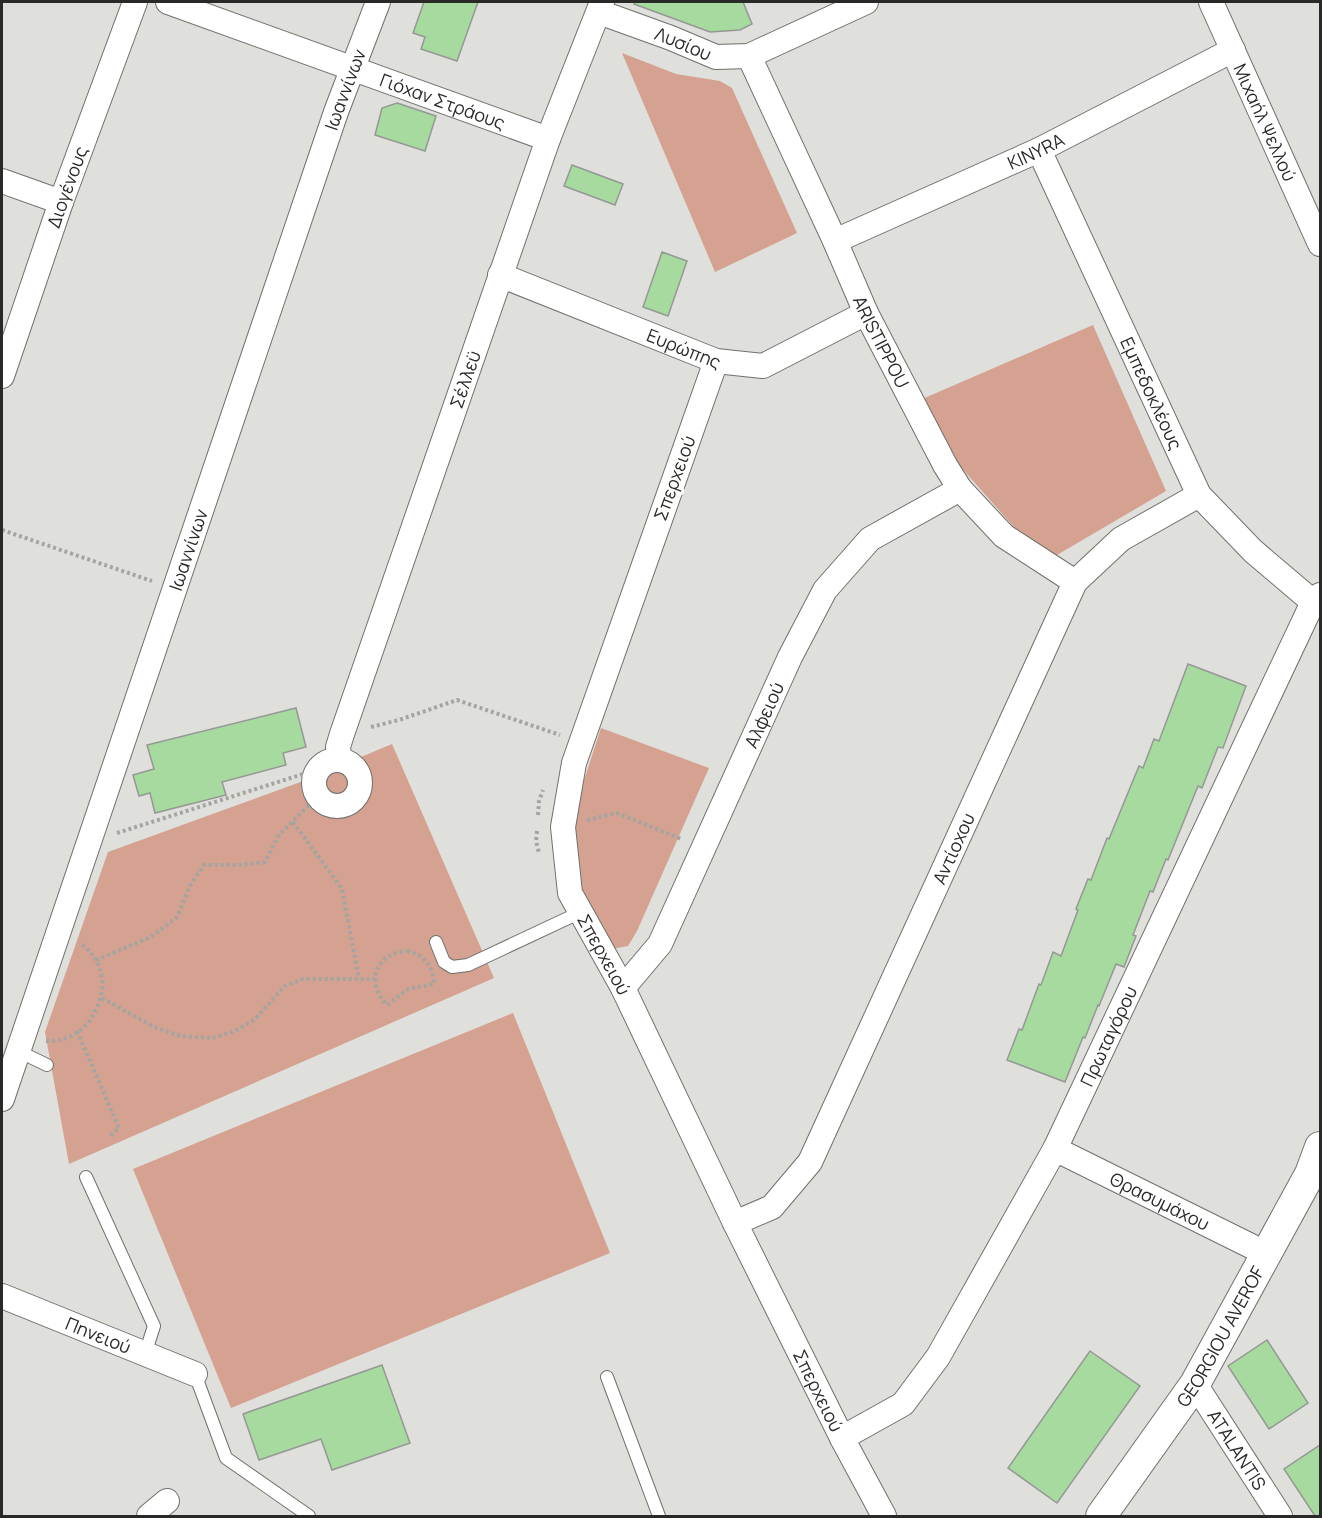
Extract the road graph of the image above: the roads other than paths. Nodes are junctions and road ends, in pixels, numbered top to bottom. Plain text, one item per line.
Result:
1 (135, 2) edge
2 (168, 2) edge
3 (378, 2) edge
4 (866, 2) edge
5 (1211, 2) edge
6 (601, 7) edge
7 (1233, 50) junction
8 (749, 56) junction
9 (352, 68) junction
10 (548, 139) junction
11 (1039, 150) junction
12 (2, 181) edge
13 (61, 202) junction
14 (835, 241) junction
15 (1320, 244) edge
16 (500, 275) junction
17 (866, 313) junction
18 (716, 361) junction
19 (2, 376) edge
20 (960, 489) junction
21 (1199, 495) junction
22 (1075, 582) junction
23 (1317, 599) edge
24 (329, 764) junction
25 (581, 912) junction
26 (436, 942) dead end
27 (623, 988) junction
28 (19, 1046) edge
29 (47, 1065) dead end
30 (2, 1099) edge
31 (1055, 1149) junction
32 (1317, 1170) edge
33 (86, 1177) dead end
34 (735, 1223) junction
35 (1265, 1253) junction
36 (2, 1296) edge
37 (145, 1354) junction
38 (195, 1374) joint
39 (607, 1377) dead end
40 (1195, 1384) junction
41 (843, 1438) junction
42 (309, 1516) edge
43 (659, 1516) edge
44 (884, 1516) edge
45 (1101, 1516) edge
46 (1280, 1516) edge

1 - 13 street, Διογένους
2 - 9 street, Γιόχαν Στράους
3 - 9 street, Ιωαννίνων
4 - 8 street, Λυσίου
5 - 7 street, Μιχαήλ Ψελλού
6 - 8 street, Λυσίου
6 - 10 street, Σέλλεϋ
7 - 11 street, KINYRA
7 - 15 street, Μιχαήλ Ψελλού
8 - 14 street, ARISTIPPOU
9 - 10 street, Γιόχαν Στράους
9 - 28 street, Ιωαννίνων
10 - 16 street, Σέλλεϋ
11 - 14 street, KINYRA
11 - 21 street, Εμπεδοκλέους
12 - 13 street
13 - 19 street, Διογένους
14 - 17 street, ARISTIPPOU
16 - 18 street, Ευρώπης
16 - 24 street, Σέλλεϋ
17 - 18 street, Ευρώπης
17 - 20 street, ARISTIPPOU
18 - 25 street, Σπερχειού
20 - 22 street, ARISTIPPOU
20 - 27 street, Αλφειού
21 - 22 street, Αντίοχου
21 - 23 street, Εμπεδοκλέους
22 - 34 street, Αντίοχου
23 - 31 street, Πρωταγόρου
24 - 24 street
25 - 26 lane
25 - 27 street, Σπερχειού
27 - 34 street, Σπερχειού
28 - 29 lane
28 - 30 street, Ιωαννίνων
31 - 35 street, Θρασυμάχου
31 - 41 street, Πρωταγόρου
32 - 35 street, GEORGIOU AVEROF
33 - 37 lane
34 - 41 street, Σπερχειού
35 - 40 street, GEORGIOU AVEROF
36 - 37 street, Πηνειού
37 - 38 street, Πηνειού
38 - 42 lane
39 - 43 lane
40 - 45 street, GEORGIOU AVEROF
40 - 46 street, ATALANTIS
41 - 44 street, Σπερχειού

